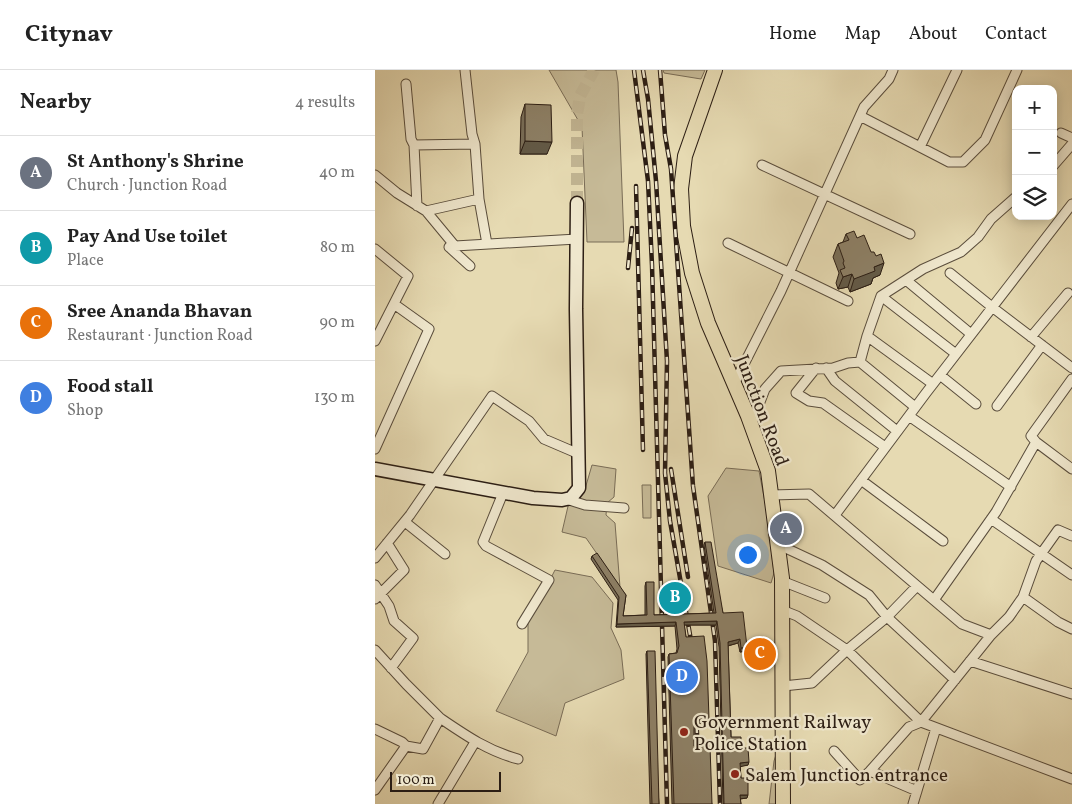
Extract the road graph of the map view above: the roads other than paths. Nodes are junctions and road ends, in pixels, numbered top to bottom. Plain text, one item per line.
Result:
1 (465, 70) edge
2 (715, 70) edge
3 (893, 70) edge
4 (957, 70) edge
5 (1017, 70) edge
6 (406, 84) dead end
7 (860, 116) junction
8 (1061, 133) dead end
9 (1072, 138) edge
10 (475, 144) junction
11 (1072, 144) edge
12 (414, 145) junction
13 (920, 147) junction
14 (1057, 161) edge
15 (761, 166) dead end
16 (375, 175) edge
17 (825, 194) junction
18 (479, 199) junction
19 (1012, 201) edge
20 (577, 203) tunnel mouth
21 (1072, 204) edge
22 (417, 206) junction
23 (426, 211) junction
24 (909, 234) dead end
25 (577, 239) junction
26 (728, 243) dead end
27 (487, 244) junction
28 (455, 246) junction
29 (375, 249) edge
30 (470, 266) dead end
31 (789, 273) junction
32 (950, 273) dead end
33 (906, 280) junction
34 (1068, 293) dead end
35 (881, 296) junction
36 (848, 300) dead end
37 (394, 304) junction
38 (992, 307) junction
39 (971, 334) junction
40 (867, 336) junction
41 (1031, 337) junction
42 (375, 342) edge
43 (1042, 345) junction
44 (956, 354) junction
45 (860, 362) junction
46 (816, 368) junction
47 (826, 368) junction
48 (1072, 368) edge
49 (940, 375) junction
50 (1072, 379) edge
51 (734, 384) junction
52 (933, 384) junction
53 (976, 404) dead end
54 (997, 406) dead end
55 (915, 407) junction
56 (909, 416) junction
57 (751, 425) junction
58 (897, 431) junction
59 (1036, 442) junction
60 (885, 447) junction
61 (375, 449) edge
62 (579, 454) junction
63 (375, 469) edge
64 (1072, 469) edge
65 (434, 480) junction
66 (861, 480) junction
67 (1011, 486) junction
68 (503, 492) junction
69 (771, 495) junction
70 (566, 499) junction
71 (623, 508) dead end
72 (835, 515) junction
73 (991, 519) junction
74 (405, 522) junction
75 (1072, 536) edge
76 (943, 541) dead end
77 (387, 543) junction
78 (777, 544) junction
79 (445, 554) dead end
80 (1040, 554) junction
81 (375, 558) edge
82 (1072, 575) edge
83 (782, 581) junction
84 (375, 586) edge
85 (917, 586) junction
86 (378, 596) edge
87 (1023, 597) junction
88 (825, 598) dead end
89 (934, 600) junction
90 (782, 610) junction
91 (887, 617) junction
92 (522, 624) dead end
93 (1072, 629) edge
94 (991, 635) junction
95 (375, 650) edge
96 (847, 650) junction
97 (970, 661) junction
98 (391, 668) junction
99 (955, 680) junction
100 (783, 686) junction
101 (1072, 694) edge
102 (440, 718) junction
103 (921, 722) junction
104 (936, 728) junction
105 (375, 729) edge
106 (475, 742) junction
107 (406, 746) junction
108 (834, 750) dead end
109 (518, 759) dead end
110 (870, 771) junction
111 (1072, 779) edge
112 (375, 790) edge
113 (917, 791) junction
114 (438, 804) edge
115 (783, 804) edge
116 (913, 804) edge

1 - 10 street
2 - 51 main road, Junction Road
3 - 7 street
4 - 13 street
5 - 13 street
6 - 12 street
7 - 13 street
7 - 17 street
8 - 9 street
10 - 12 street
10 - 18 street
11 - 14 street
12 - 22 street
15 - 17 street
16 - 22 street
17 - 24 street
17 - 31 street
18 - 23 street
18 - 27 street
19 - 33 street
20 - 25 main road
21 - 38 street
22 - 23 street
23 - 28 street
25 - 27 street
25 - 62 main road
26 - 31 street
27 - 28 street
28 - 30 street
29 - 37 street
31 - 36 street
31 - 51 street
32 - 38 street
33 - 35 street
33 - 39 street
34 - 41 street
35 - 40 street
35 - 44 street
37 - 42 street
37 - 61 street
38 - 39 street
38 - 41 street
39 - 44 street
40 - 45 street
40 - 52 street
41 - 43 street
43 - 48 street
43 - 54 street
44 - 49 street
45 - 47 street
45 - 55 street
46 - 47 street
46 - 57 street
46 - 60 street
47 - 58 street
49 - 52 street
49 - 53 street
50 - 59 street
51 - 57 main road, Junction Road
52 - 55 street
55 - 56 street
56 - 58 street
56 - 67 street
57 - 69 main road, Junction Road
58 - 60 street
59 - 64 street
59 - 67 street
60 - 66 street
62 - 65 street
62 - 70 main road
63 - 65 main road
65 - 68 main road
65 - 74 street
66 - 72 street
66 - 76 street
67 - 73 street
68 - 70 main road
68 - 92 street
69 - 72 street
69 - 78 main road, Junction Road
70 - 71 street
72 - 85 street
73 - 80 street
73 - 89 street
74 - 77 street
74 - 79 street
75 - 80 street
77 - 81 street
77 - 86 street
78 - 83 main road, Junction Road
78 - 91 street
80 - 82 street
80 - 87 street
83 - 88 street
83 - 90 main road, Junction Road
84 - 86 street
85 - 89 street
85 - 91 street
86 - 98 street
87 - 93 street
87 - 94 street
89 - 94 street
90 - 96 street
90 - 100 main road, Junction Road
91 - 96 street
91 - 99 street
94 - 97 street
95 - 98 street
96 - 100 street
96 - 103 street
97 - 99 street
97 - 101 street
98 - 102 street
99 - 103 street
100 - 115 main road, Junction Road
102 - 106 street
102 - 107 street
103 - 104 street
103 - 110 street
104 - 111 street
104 - 113 street
105 - 107 street
106 - 109 street
106 - 114 street
107 - 112 street
108 - 110 street
110 - 113 street
113 - 116 street

